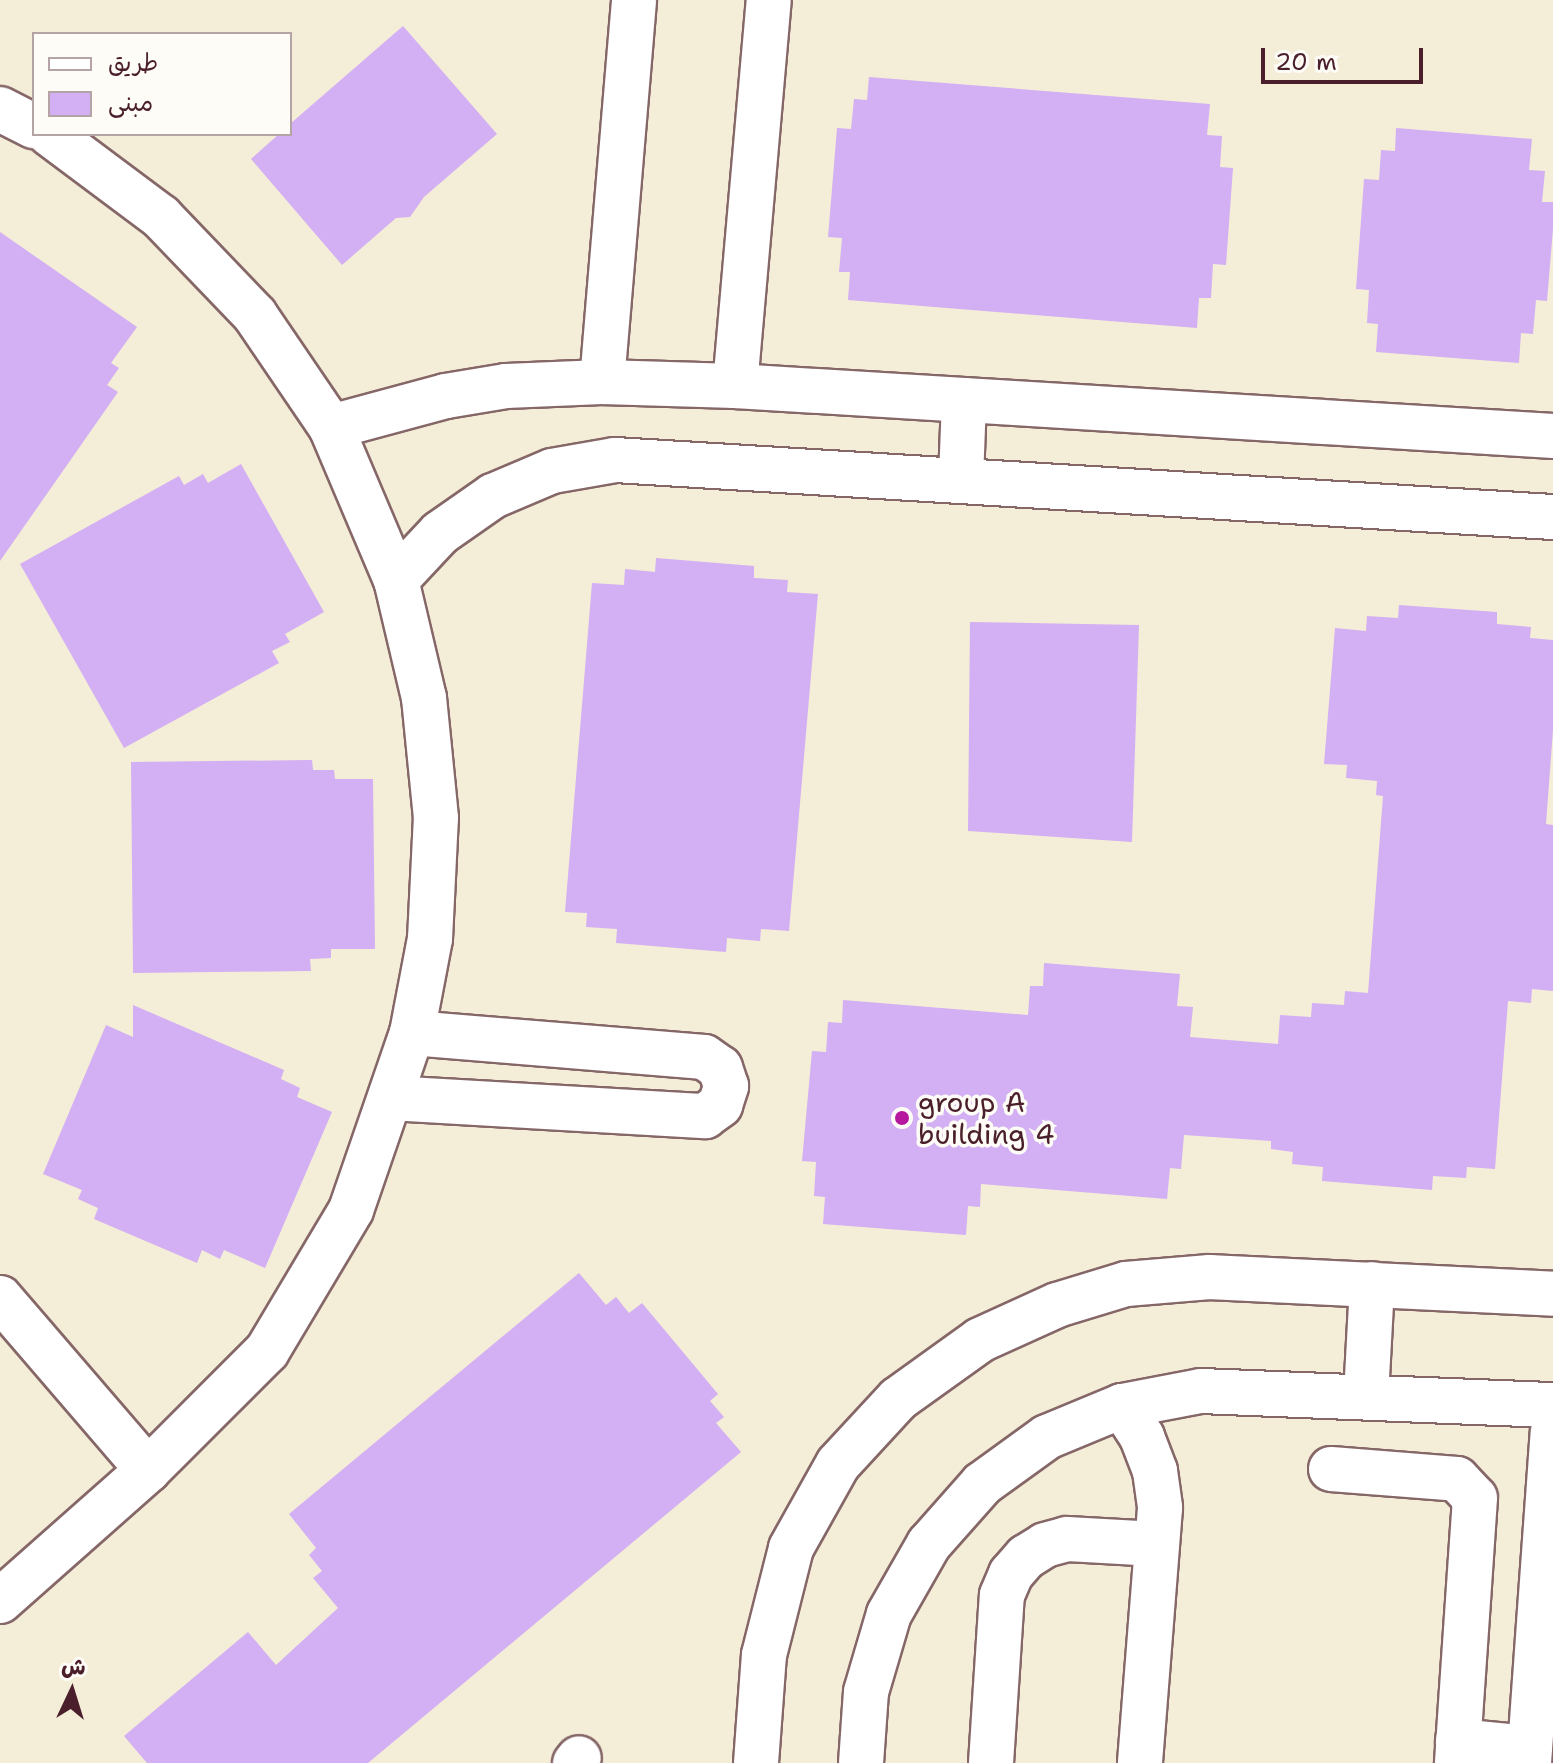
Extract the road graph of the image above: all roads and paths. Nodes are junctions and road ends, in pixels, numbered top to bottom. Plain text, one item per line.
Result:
1 (634, 0) edge
2 (769, 0) edge
3 (0, 109) edge
4 (32, 125) edge
5 (53, 136) edge
6 (602, 382) junction
7 (735, 386) junction
8 (964, 400) junction
9 (331, 427) junction
10 (1553, 436) edge
11 (961, 479) junction
12 (1553, 517) edge
13 (396, 580) junction
14 (412, 1033) junction
15 (390, 1098) junction
16 (1372, 1284) junction
17 (1553, 1294) edge
18 (0, 1298) edge
19 (1366, 1396) junction
20 (1553, 1405) edge
21 (1122, 1406) junction
22 (1553, 1432) edge
23 (1331, 1469) dead end
24 (148, 1470) junction
25 (1157, 1544) junction
26 (0, 1601) edge
27 (1458, 1752) edge
28 (1530, 1756) edge
29 (756, 1763) edge
30 (861, 1763) edge
31 (991, 1763) edge
32 (1140, 1763) edge

1 - 6 street
2 - 7 street
3 - 4 street
5 - 9 street
6 - 7 street
6 - 9 street
7 - 8 street
8 - 10 street
8 - 11 street
9 - 13 street
11 - 12 street
11 - 13 street
13 - 14 street
14 - 15 street
14 - 15 street
15 - 24 street
16 - 17 street
16 - 19 street
16 - 29 street
18 - 24 street
19 - 20 street
19 - 21 street
21 - 25 street
21 - 30 street
22 - 28 street
23 - 27 street
24 - 26 street
25 - 31 street
25 - 32 street
27 - 28 street

